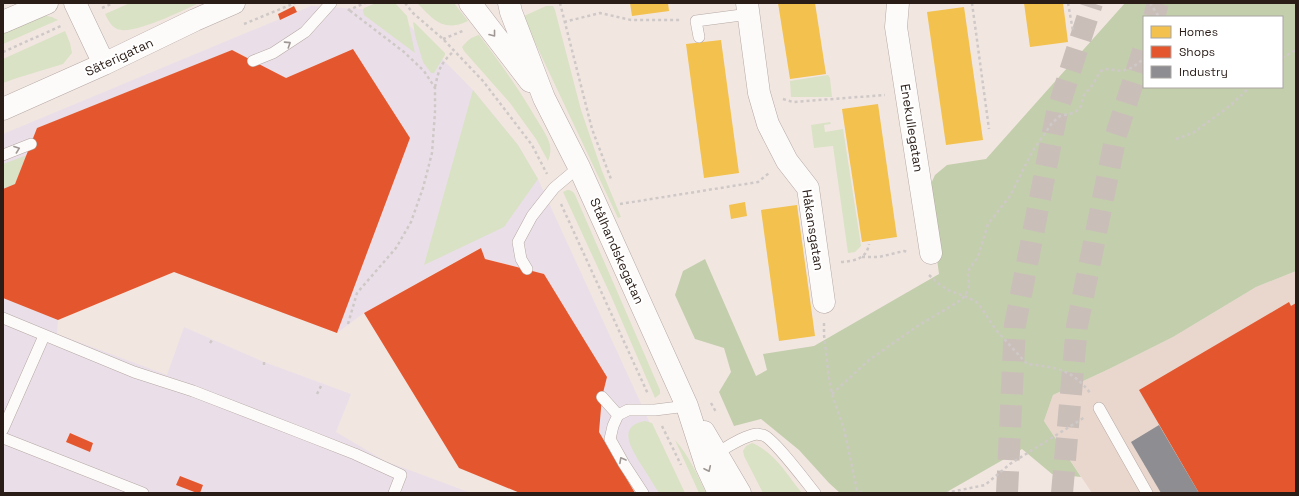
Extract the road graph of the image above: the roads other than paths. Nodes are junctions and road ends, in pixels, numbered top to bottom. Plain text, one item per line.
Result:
1 (47, 3) edge
2 (234, 3) edge
3 (331, 3) edge
4 (470, 3) edge
5 (509, 3) edge
6 (898, 3) edge
7 (748, 9) edge
8 (78, 10) edge
9 (3, 22) edge
10 (699, 37) dead end
11 (253, 61) dead end
12 (104, 64) junction
13 (544, 98) junction
14 (3, 109) edge
15 (31, 144) dead end
16 (3, 154) edge
17 (579, 167) junction
18 (926, 254) road end
19 (527, 270) dead end
20 (824, 302) dead end
21 (3, 318) edge
22 (44, 336) junction
23 (602, 397) dead end
24 (687, 406) junction
25 (1099, 408) road end
26 (618, 415) junction
27 (3, 429) edge
28 (3, 438) edge
29 (724, 449) junction
30 (143, 493) edge
31 (394, 493) edge
32 (643, 493) edge
33 (719, 493) edge
34 (740, 493) edge
35 (815, 493) edge
36 (1147, 493) edge

1 - 9 street
2 - 12 street, Säterigatan
11 -> 3 lane
4 -> 13 street, Stålhandskegatan
5 - 13 street, Stålhandskegatan
6 - 18 street, Enekullegatan
7 - 10 lane
7 - 20 street, Håkansgatan
8 - 12 street
12 - 14 street, Säterigatan
13 - 17 street, Stålhandskegatan
16 -> 15 lane
17 - 19 lane
17 - 24 street, Stålhandskegatan
21 - 22 lane
22 - 27 lane
22 - 31 lane
23 - 26 lane
24 - 26 lane
24 - 29 street, Stålhandskegatan
24 -> 33 street, Stålhandskegatan
25 - 36 lane
32 -> 26 lane
28 - 30 lane
29 - 34 street, Stålhandskegatan
29 - 35 lane

